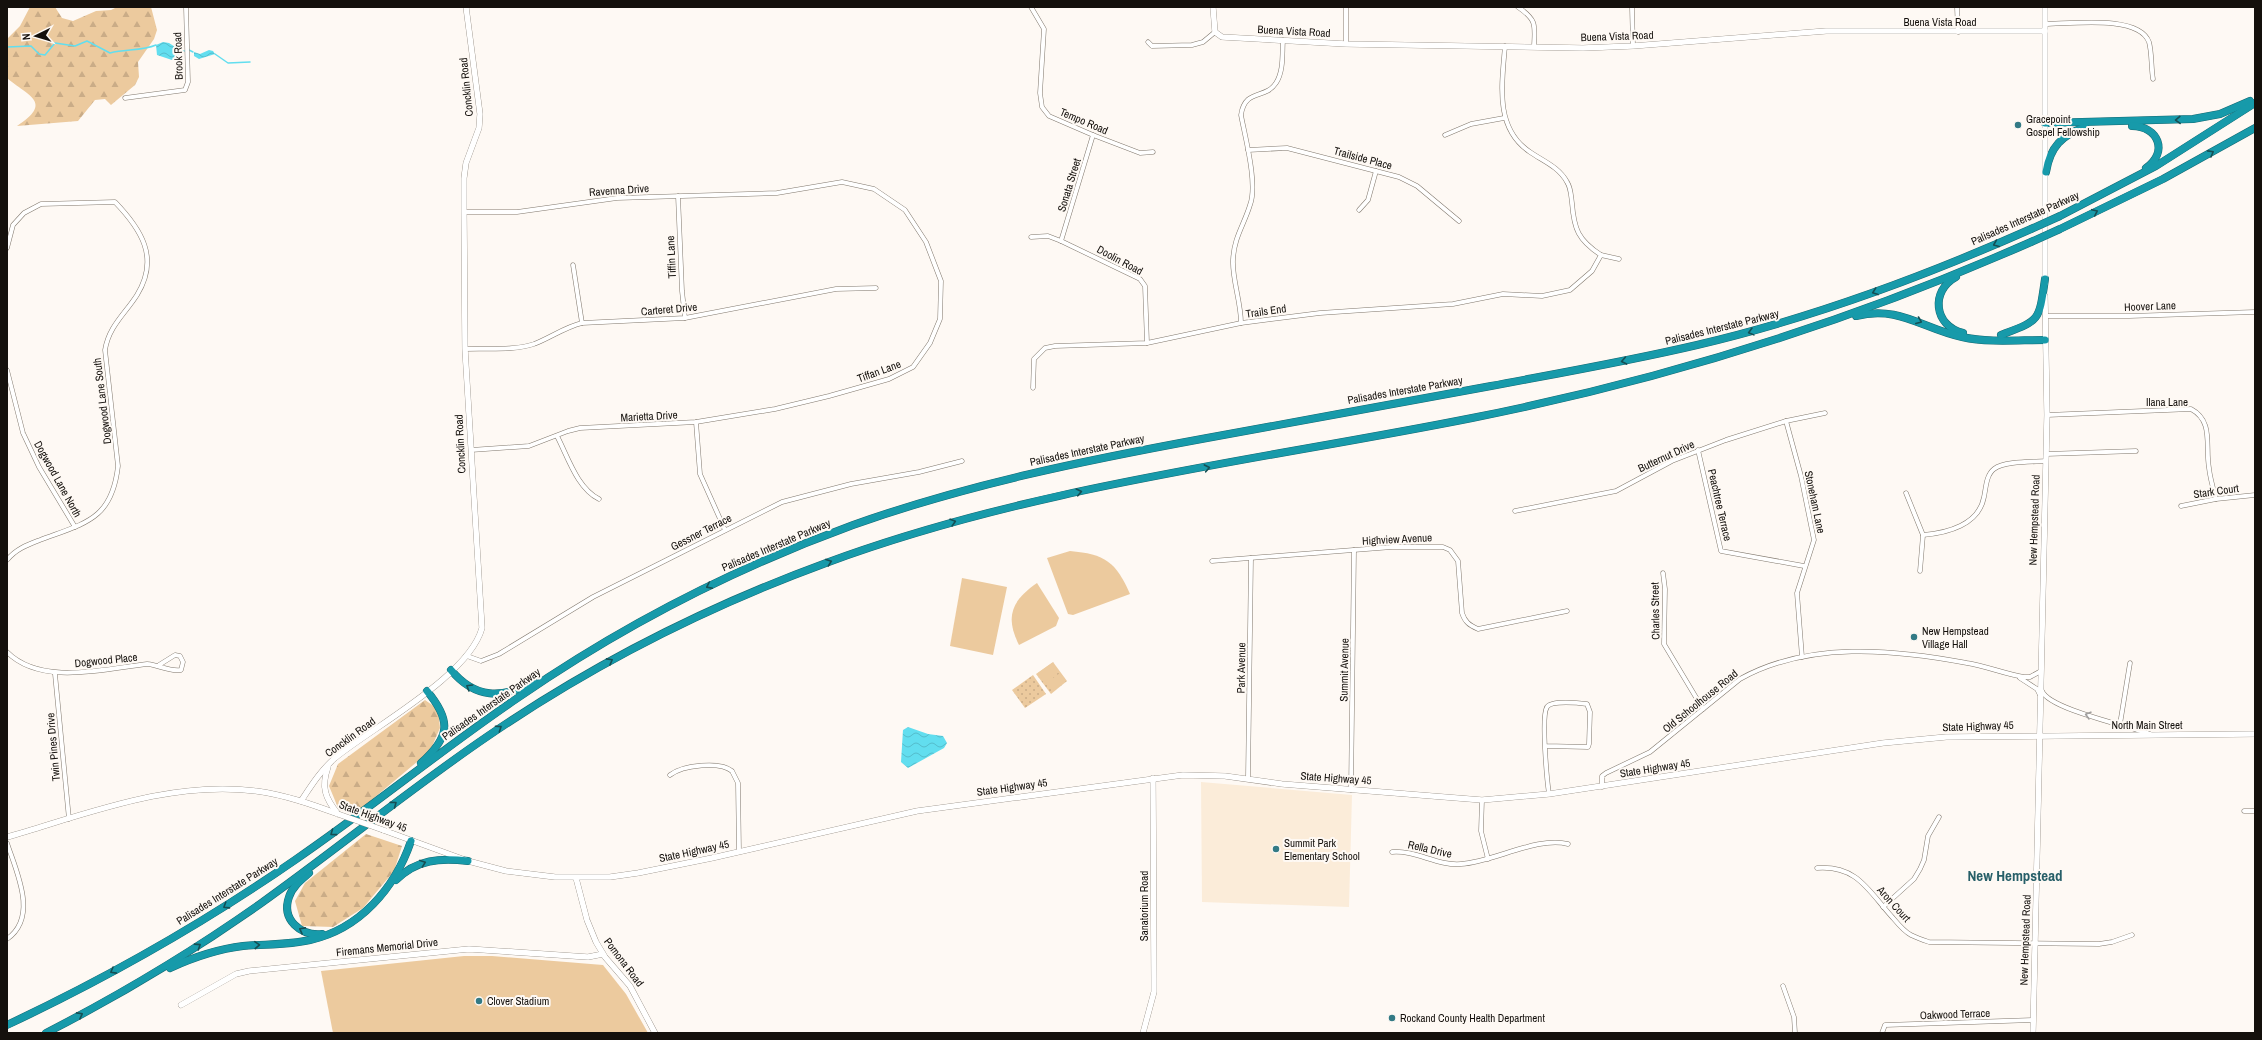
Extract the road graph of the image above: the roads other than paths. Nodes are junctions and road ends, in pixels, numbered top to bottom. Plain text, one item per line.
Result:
1 (186, 7) edge
2 (466, 7) edge
3 (1031, 7) edge
4 (1213, 7) edge
5 (1346, 7) edge
6 (1518, 7) edge
7 (1632, 7) edge
8 (1957, 7) edge
9 (2045, 7) edge
10 (2045, 24) junction
11 (2045, 31) junction
12 (1215, 32) junction
13 (1958, 32) junction
14 (1282, 40) junction
15 (1148, 42) dead end
16 (1346, 44) junction
17 (1505, 46) junction
18 (1534, 46) junction
19 (1633, 46) junction
20 (2152, 79) dead end
21 (125, 98) dead end
22 (2255, 98) edge
23 (2255, 103) edge
24 (1504, 118) junction
25 (2045, 125) junction
26 (2085, 127) junction
27 (2255, 128) edge
28 (1093, 135) junction
29 (1445, 136) dead end
30 (1248, 150) junction
31 (1153, 152) dead end
32 (1376, 171) junction
33 (2046, 172) junction
34 (777, 193) joint
35 (678, 196) junction
36 (2097, 198) junction
37 (1359, 210) dead end
38 (464, 212) junction
39 (1459, 221) dead end
40 (1032, 238) dead end
41 (1061, 241) junction
42 (2019, 247) junction
43 (7, 248) edge
44 (1601, 255) junction
45 (1619, 259) dead end
46 (573, 265) dead end
47 (2045, 279) junction
48 (876, 288) dead end
49 (2255, 312) edge
50 (2045, 316) junction
51 (685, 318) junction
52 (582, 323) junction
53 (1241, 323) junction
54 (1800, 331) junction
55 (2001, 335) junction
56 (2045, 338) junction
57 (1147, 343) junction
58 (465, 348) junction
59 (7, 370) edge
60 (1033, 388) dead end
61 (829, 396) joint
62 (1824, 413) dead end
63 (2047, 415) junction
64 (1786, 420) junction
65 (696, 422) junction
66 (557, 436) junction
67 (471, 450) junction
68 (1698, 450) junction
69 (2136, 451) dead end
70 (2046, 454) junction
71 (962, 461) dead end
72 (2046, 461) junction
73 (1906, 493) dead end
74 (2255, 496) edge
75 (599, 499) dead end
76 (2216, 499) junction
77 (2180, 506) dead end
78 (1515, 510) dead end
79 (75, 527) junction
80 (725, 530) junction
81 (1923, 535) junction
82 (1354, 550) junction
83 (1251, 558) junction
84 (7, 560) edge
85 (1212, 561) dead end
86 (1804, 566) junction
87 (1920, 571) dead end
88 (1663, 573) dead end
89 (1567, 611) dead end
90 (593, 649) junction
91 (7, 652) edge
92 (467, 656) junction
93 (1802, 657) junction
94 (2130, 663) dead end
95 (159, 665) junction
96 (451, 670) junction
97 (2041, 671) junction
98 (55, 674) junction
99 (2016, 676) junction
100 (2040, 686) junction
101 (427, 691) junction
102 (2041, 698) junction
103 (1703, 709) junction
104 (2120, 724) junction
105 (2255, 734) edge
106 (2040, 735) junction
107 (2152, 735) junction
108 (1546, 746) junction
109 (328, 764) junction
110 (670, 775) dead end
111 (1153, 778) junction
112 (1248, 778) junction
113 (1602, 786) junction
114 (1351, 790) junction
115 (388, 793) junction
116 (1549, 794) junction
117 (1482, 800) junction
118 (301, 801) junction
119 (2244, 811) dead end
120 (2255, 811) edge
121 (338, 814) junction
122 (1939, 817) dead end
123 (69, 820) junction
124 (363, 827) junction
125 (7, 837) edge
126 (411, 841) junction
127 (7, 842) edge
128 (1568, 844) dead end
129 (739, 852) junction
130 (1392, 852) dead end
131 (1488, 859) junction
132 (468, 861) junction
133 (1817, 868) dead end
134 (576, 878) junction
135 (382, 895) junction
136 (1883, 907) junction
137 (339, 929) junction
138 (2132, 935) dead end
139 (7, 939) edge
140 (2034, 943) junction
141 (603, 954) junction
142 (1783, 986) dead end
143 (128, 988) junction
144 (181, 1005) dead end
145 (2033, 1020) junction
146 (7, 1025) edge
147 (46, 1033) edge
148 (655, 1033) edge
149 (1143, 1033) edge
150 (1795, 1033) edge
151 (1882, 1033) edge
152 (2033, 1033) edge

1 - 21 street, Brook Road
2 - 38 street, Concklin Road
3 - 28 street, Tempo Road
4 - 12 street
5 - 16 street
6 - 18 street
7 - 19 street
8 - 13 street
9 - 10 street, New Hempstead Road
10 - 11 street, New Hempstead Road
10 - 20 street
11 - 13 street, Buena Vista Road
11 - 25 street, New Hempstead Road
12 - 14 street, Buena Vista Road
12 - 15 street
13 - 19 street, Buena Vista Road
14 - 16 street, Buena Vista Road
14 - 30 street
16 - 17 street, Buena Vista Road
17 - 18 street, Buena Vista Road
17 - 24 street
18 - 19 street, Buena Vista Road
22 -> 25 highway
23 - 36 highway, Palisades Interstate Parkway
24 - 29 street
24 - 44 street
25 - 26 highway
25 - 33 street, New Hempstead Road
26 - 33 highway
26 - 36 highway
42 -> 27 highway, bridge
28 - 31 street, Tempo Road
28 - 41 street, Sonata Street
30 - 32 street, Trailside Place
30 - 53 street
32 - 37 street
32 - 39 street, Trailside Place
33 - 47 street, New Hempstead Road
34 - 35 street, Ravenna Drive
34 - 61 street, Tiffan Lane
35 - 38 street, Ravenna Drive
35 - 51 street, Tiffin Lane
36 -> 90 highway, Palisades Interstate Parkway, bridge
38 - 58 street, Concklin Road
40 - 41 street, Doolin Road
41 - 57 street, Doolin Road
42 - 54 highway
42 - 55 highway
43 - 79 street, Dogwood Lane South
44 - 45 street
44 - 53 street, Trails End
46 - 52 street
47 - 50 street, New Hempstead Road
47 - 55 highway
48 - 51 street, Carteret Drive
49 - 50 street, Hoover Lane
50 - 56 street, New Hempstead Road
51 - 52 street, Carteret Drive
52 - 58 street, Carteret Drive
53 - 57 street, Trails End
54 -> 56 highway
124 -> 54 highway
55 - 56 highway
56 - 63 street, New Hempstead Road
57 - 60 street, Trails End
58 - 67 street, Concklin Road
59 - 79 street, Dogwood Lane North
61 - 65 street, Marietta Drive
62 - 64 street, Butternut Drive
63 - 70 street, New Hempstead Road
63 - 76 street, Ilana Lane
64 - 68 street, Butternut Drive
64 - 86 street, Stoneham Lane
65 - 66 street, Marietta Drive
65 - 80 street
66 - 67 street, Marietta Drive
66 - 75 street
67 - 92 street, Concklin Road
68 - 78 street, Butternut Drive
68 - 86 street, Peachtree Terrace
69 - 70 street
70 - 72 street, New Hempstead Road
71 - 80 street, Gessner Terrace
72 - 81 street
72 - 97 street, New Hempstead Road
73 - 81 street
74 - 76 street, Stark Court
76 - 77 street, Stark Court
79 - 84 street, Dogwood Lane South
80 - 92 street, Gessner Terrace
81 - 87 street
82 - 83 street, Highview Avenue
82 - 89 street, Highview Avenue
82 - 114 street, Summit Avenue
83 - 85 street, Highview Avenue
83 - 112 street, Park Avenue
86 - 93 street, Stoneham Lane
88 - 103 street, Charles Street
90 -> 96 highway
90 - 115 highway, Palisades Interstate Parkway
91 - 98 street
92 - 96 street, Concklin Road
93 - 99 street, Old Schoolhouse Road
93 - 103 street, Old Schoolhouse Road
94 - 104 street
95 - 95 street, Dogwood Place
95 - 98 street, Dogwood Place
96 - 101 street, Concklin Road
97 - 99 street, Old Schoolhouse Road
97 - 100 street, New Hempstead Road
98 - 123 street, Twin Pines Drive
99 - 102 street, Old Schoolhouse Road
100 - 102 street, New Hempstead Road
104 -> 100 street
101 - 109 street, Concklin Road
101 - 115 highway
102 - 106 street, New Hempstead Road
103 - 113 street, Old Schoolhouse Road
104 - 107 street
105 - 107 street, North Main Street
106 - 107 street, North Main Street
106 - 113 street, State Highway 45
106 - 140 street, New Hempstead Road
108 - 108 street
108 - 116 street
109 - 118 street, Concklin Road
109 - 121 street
110 - 129 street
111 - 112 street, State Highway 45
111 - 129 street, State Highway 45
111 - 149 street, Sanatorium Road
112 - 114 street, State Highway 45
113 - 116 street, State Highway 45
114 - 117 street, State Highway 45
115 -> 146 highway, Palisades Interstate Parkway
116 - 117 street, State Highway 45
117 - 131 street
118 - 121 street, State Highway 45
118 - 123 street, State Highway 45
119 - 120 street
121 - 126 street, State Highway 45, bridge
122 - 136 street
123 - 125 street, State Highway 45
137 -> 124 highway
143 -> 124 highway
126 - 132 street, State Highway 45
126 - 135 highway
127 - 139 street
128 - 131 street, Rella Drive
129 - 134 street, State Highway 45
130 - 131 street, Rella Drive
132 - 134 street, State Highway 45
135 -> 132 highway
133 - 136 street, Aron Court
134 - 141 street, Pomona Road
135 - 137 highway
136 - 140 street, Aron Court
143 -> 137 highway
138 - 140 street, Aron Court
140 - 145 street, New Hempstead Road
141 - 144 street, Firemans Memorial Drive
141 - 148 street, Pomona Road
142 - 150 street
147 -> 143 highway
145 - 151 street, Oakwood Terrace
145 - 152 street, New Hempstead Road

